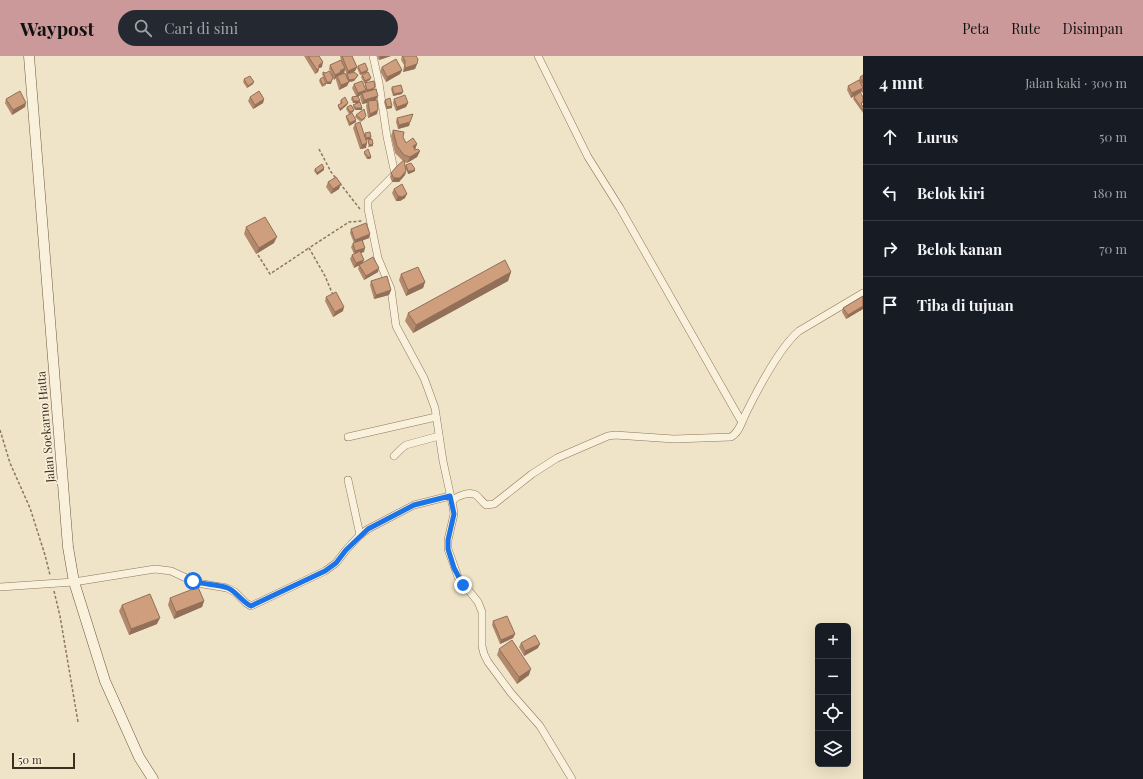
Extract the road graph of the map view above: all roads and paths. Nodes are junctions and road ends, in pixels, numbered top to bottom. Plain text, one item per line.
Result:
1 (29, 56) edge
2 (373, 56) edge
3 (538, 56) edge
4 (319, 149) dead end
5 (361, 209) dead end
6 (370, 221) junction
7 (309, 248) junction
8 (258, 255) edge
9 (863, 293) edge
10 (333, 295) edge
11 (436, 417) junction
12 (743, 419) junction
13 (0, 430) edge
14 (439, 436) junction
15 (348, 437) dead end
16 (394, 456) dead end
17 (348, 480) dead end
18 (451, 499) junction
19 (360, 535) junction
20 (74, 582) junction
21 (52, 584) junction
22 (0, 587) edge
23 (78, 722) dead end
24 (153, 779) edge
25 (572, 779) edge

1 - 20 street, Jalan Soekarno Hatta
2 - 6 street
3 - 12 street
4 - 5 path
6 - 7 path
6 - 11 street
7 - 8 path
7 - 10 path
9 - 12 street
11 - 14 street
11 - 15 street
12 - 18 street
13 - 21 path
14 - 16 street
14 - 18 street
17 - 19 street
18 - 19 street
18 - 25 street
19 - 20 street
20 - 21 street
20 - 24 street, Jalan Soekarno Hatta
21 - 22 street
21 - 23 path

